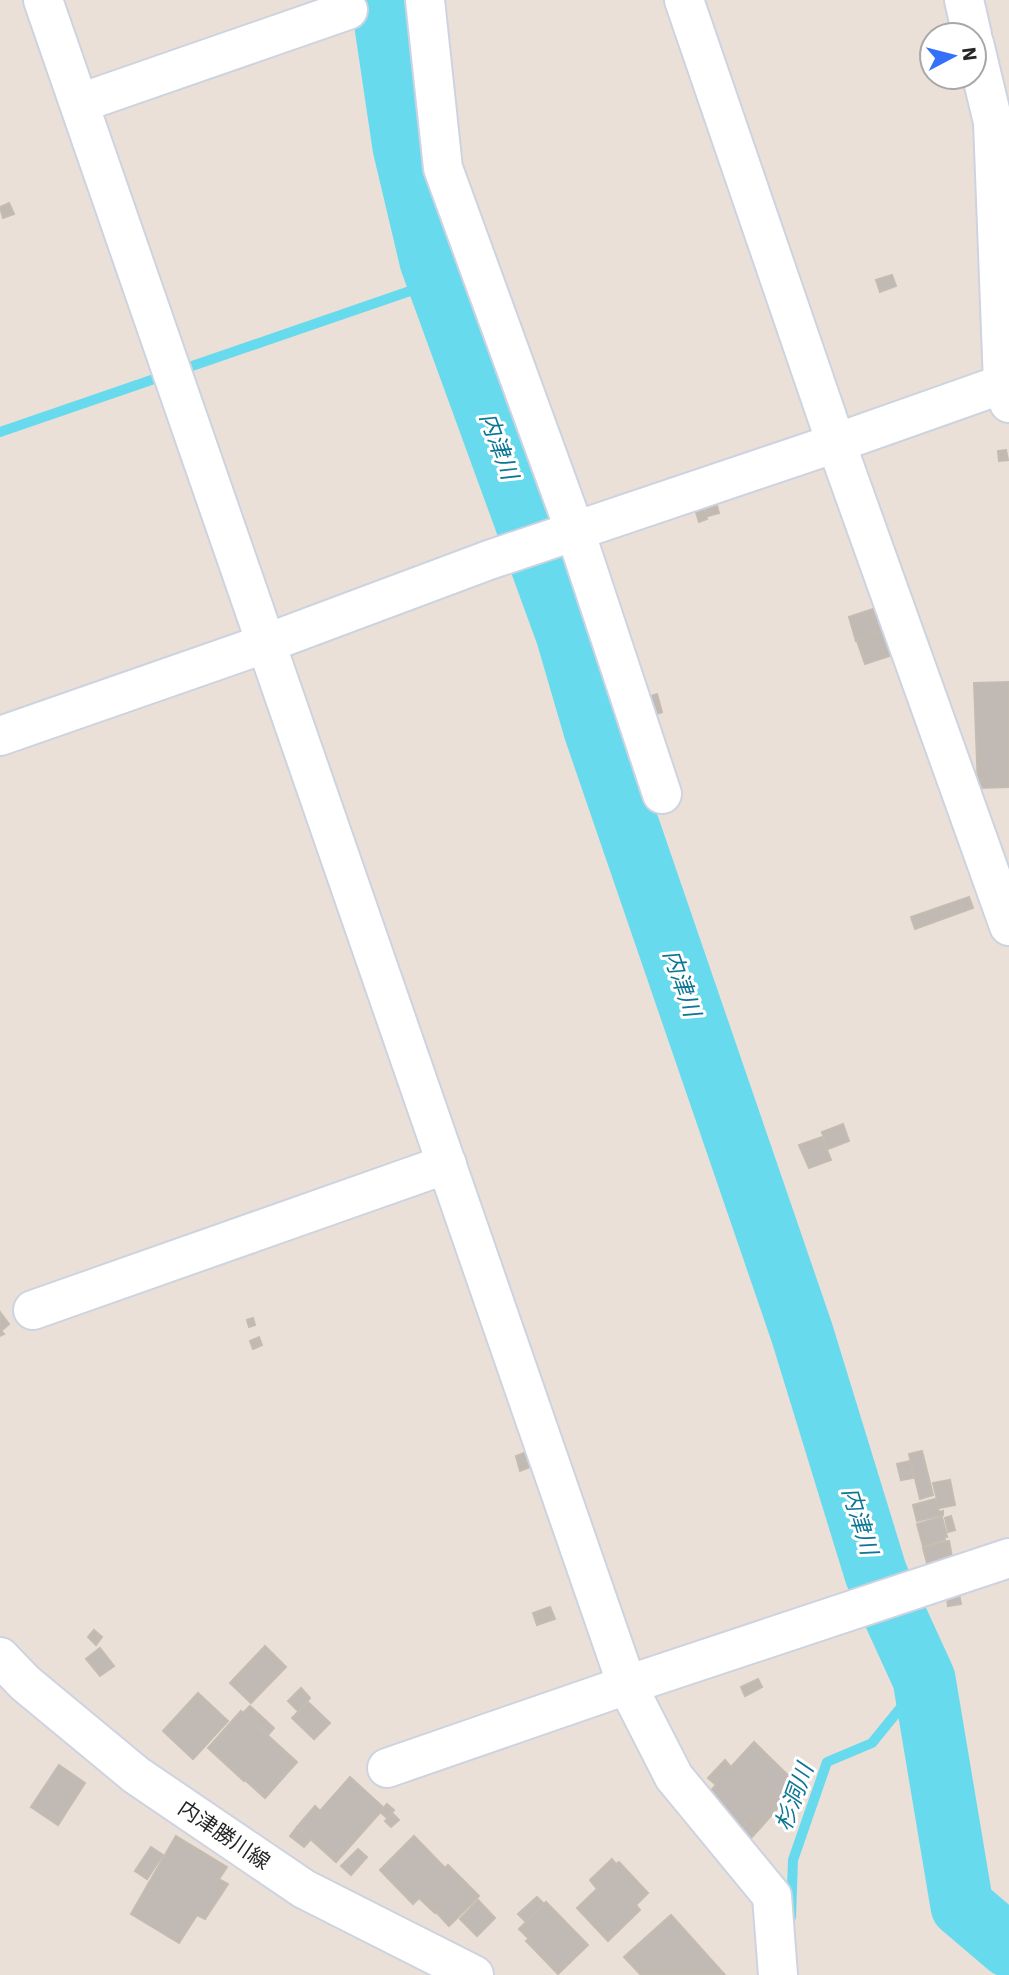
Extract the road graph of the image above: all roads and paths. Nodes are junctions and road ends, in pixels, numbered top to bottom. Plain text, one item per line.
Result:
1 (43, 0) edge
2 (425, 0) edge
3 (684, 0) edge
4 (964, 0) edge
5 (348, 10) dead end
6 (969, 21) edge
7 (986, 91) edge
8 (80, 103) junction
9 (1006, 394) edge
10 (836, 443) junction
11 (575, 531) junction
12 (267, 643) junction
13 (0, 736) edge
14 (662, 794) dead end
15 (1009, 926) edge
16 (447, 1164) junction
17 (33, 1310) dead end
18 (1009, 1558) edge
19 (0, 1657) edge
20 (627, 1685) junction
21 (387, 1768) dead end
22 (474, 1975) edge
23 (778, 1975) edge

1 - 8 street
2 - 11 street
3 - 10 street
4 - 6 street
5 - 8 street
7 - 9 street
8 - 12 street
9 - 10 street
10 - 11 street
10 - 15 street
11 - 12 street
11 - 14 street
12 - 13 street
12 - 16 street
16 - 17 street
16 - 20 street
18 - 20 street
19 - 22 street, 内津勝川線
20 - 21 street
20 - 23 street

